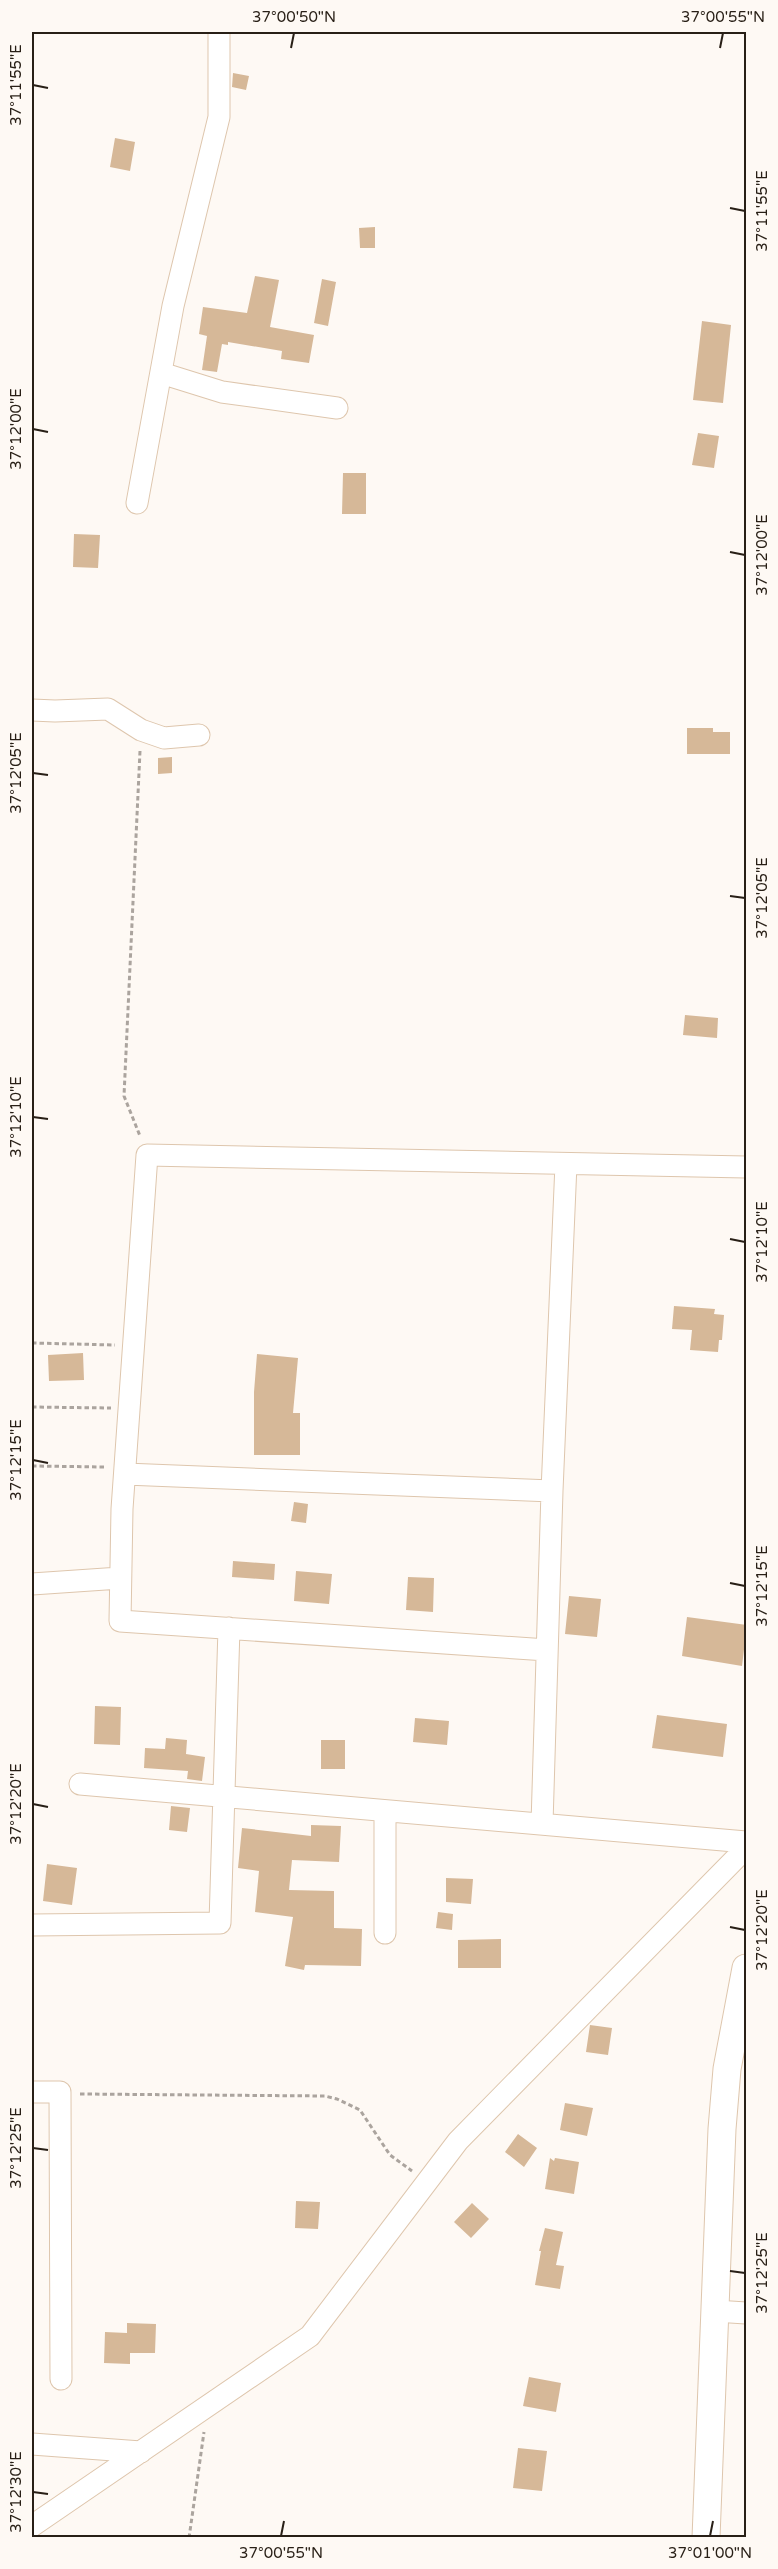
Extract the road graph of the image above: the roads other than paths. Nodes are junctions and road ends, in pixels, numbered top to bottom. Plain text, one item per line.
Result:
1 (219, 32) edge
2 (161, 373) junction
3 (337, 408) dead end
4 (137, 503) dead end
5 (32, 710) edge
6 (199, 735) dead end
7 (566, 1164) junction
8 (747, 1167) edge
9 (125, 1471) junction
10 (552, 1491) junction
11 (120, 1578) junction
12 (32, 1584) edge
13 (229, 1628) junction
14 (548, 1650) junction
15 (80, 1784) dead end
16 (226, 1797) junction
17 (385, 1810) junction
18 (542, 1824) junction
19 (747, 1842) edge
20 (747, 1848) edge
21 (32, 1925) edge
22 (385, 1933) dead end
23 (747, 1968) edge
24 (32, 2092) edge
25 (715, 2311) junction
26 (747, 2313) edge
27 (61, 2379) dead end
28 (32, 2444) edge
29 (141, 2452) junction
30 (32, 2526) edge
31 (706, 2538) edge

1 - 2 street
2 - 3 street
2 - 4 street
5 - 6 street
7 - 8 street
7 - 9 street
7 - 10 street
9 - 10 street
9 - 11 street
10 - 14 street
11 - 12 street
11 - 13 street
13 - 14 street
13 - 16 street
14 - 18 street
15 - 16 street
16 - 17 street
16 - 21 street
17 - 18 street
17 - 22 street
18 - 19 street
20 - 29 street
23 - 25 main road
24 - 27 street
25 - 26 street
25 - 31 main road
28 - 29 street
29 - 30 street

